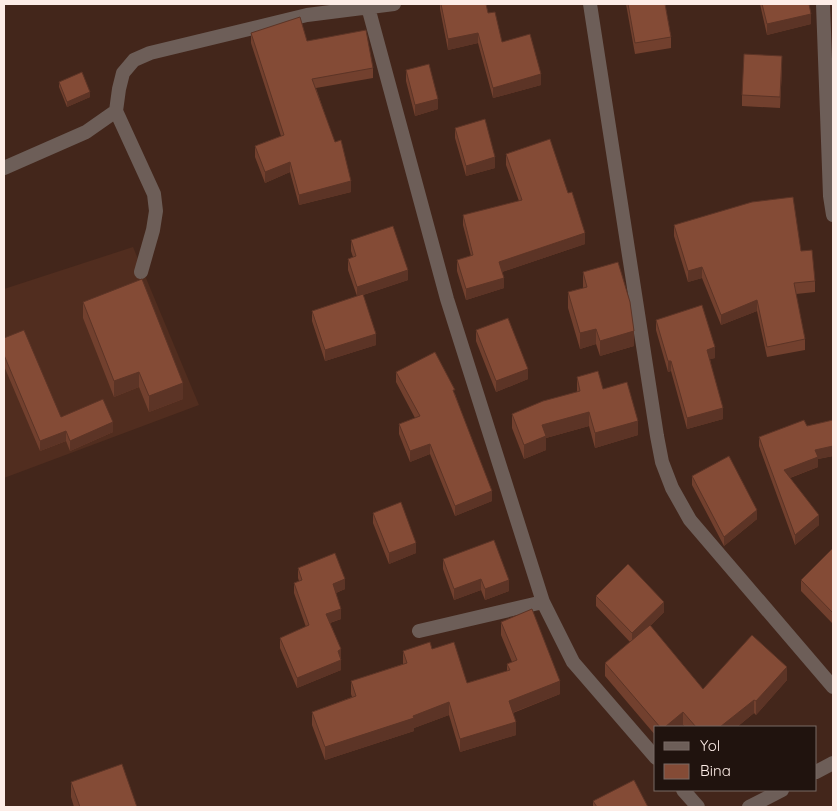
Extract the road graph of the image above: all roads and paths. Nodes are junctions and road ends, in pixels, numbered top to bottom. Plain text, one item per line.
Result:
1 (394, 4) edge
2 (590, 4) edge
3 (823, 4) edge
4 (368, 8) junction
5 (116, 111) junction
6 (4, 168) edge
7 (833, 215) edge
8 (141, 272) dead end
9 (544, 602) junction
10 (419, 631) dead end
11 (833, 687) edge
12 (654, 756) edge
13 (833, 763) edge
14 (817, 771) edge
15 (684, 791) edge
16 (780, 791) edge
17 (698, 807) edge
18 (749, 807) edge

1 - 4 street
2 - 11 street
3 - 7 street
4 - 5 street
4 - 9 street
5 - 6 street
5 - 8 street
9 - 10 street
9 - 12 street
13 - 14 street
15 - 17 street
16 - 18 street

